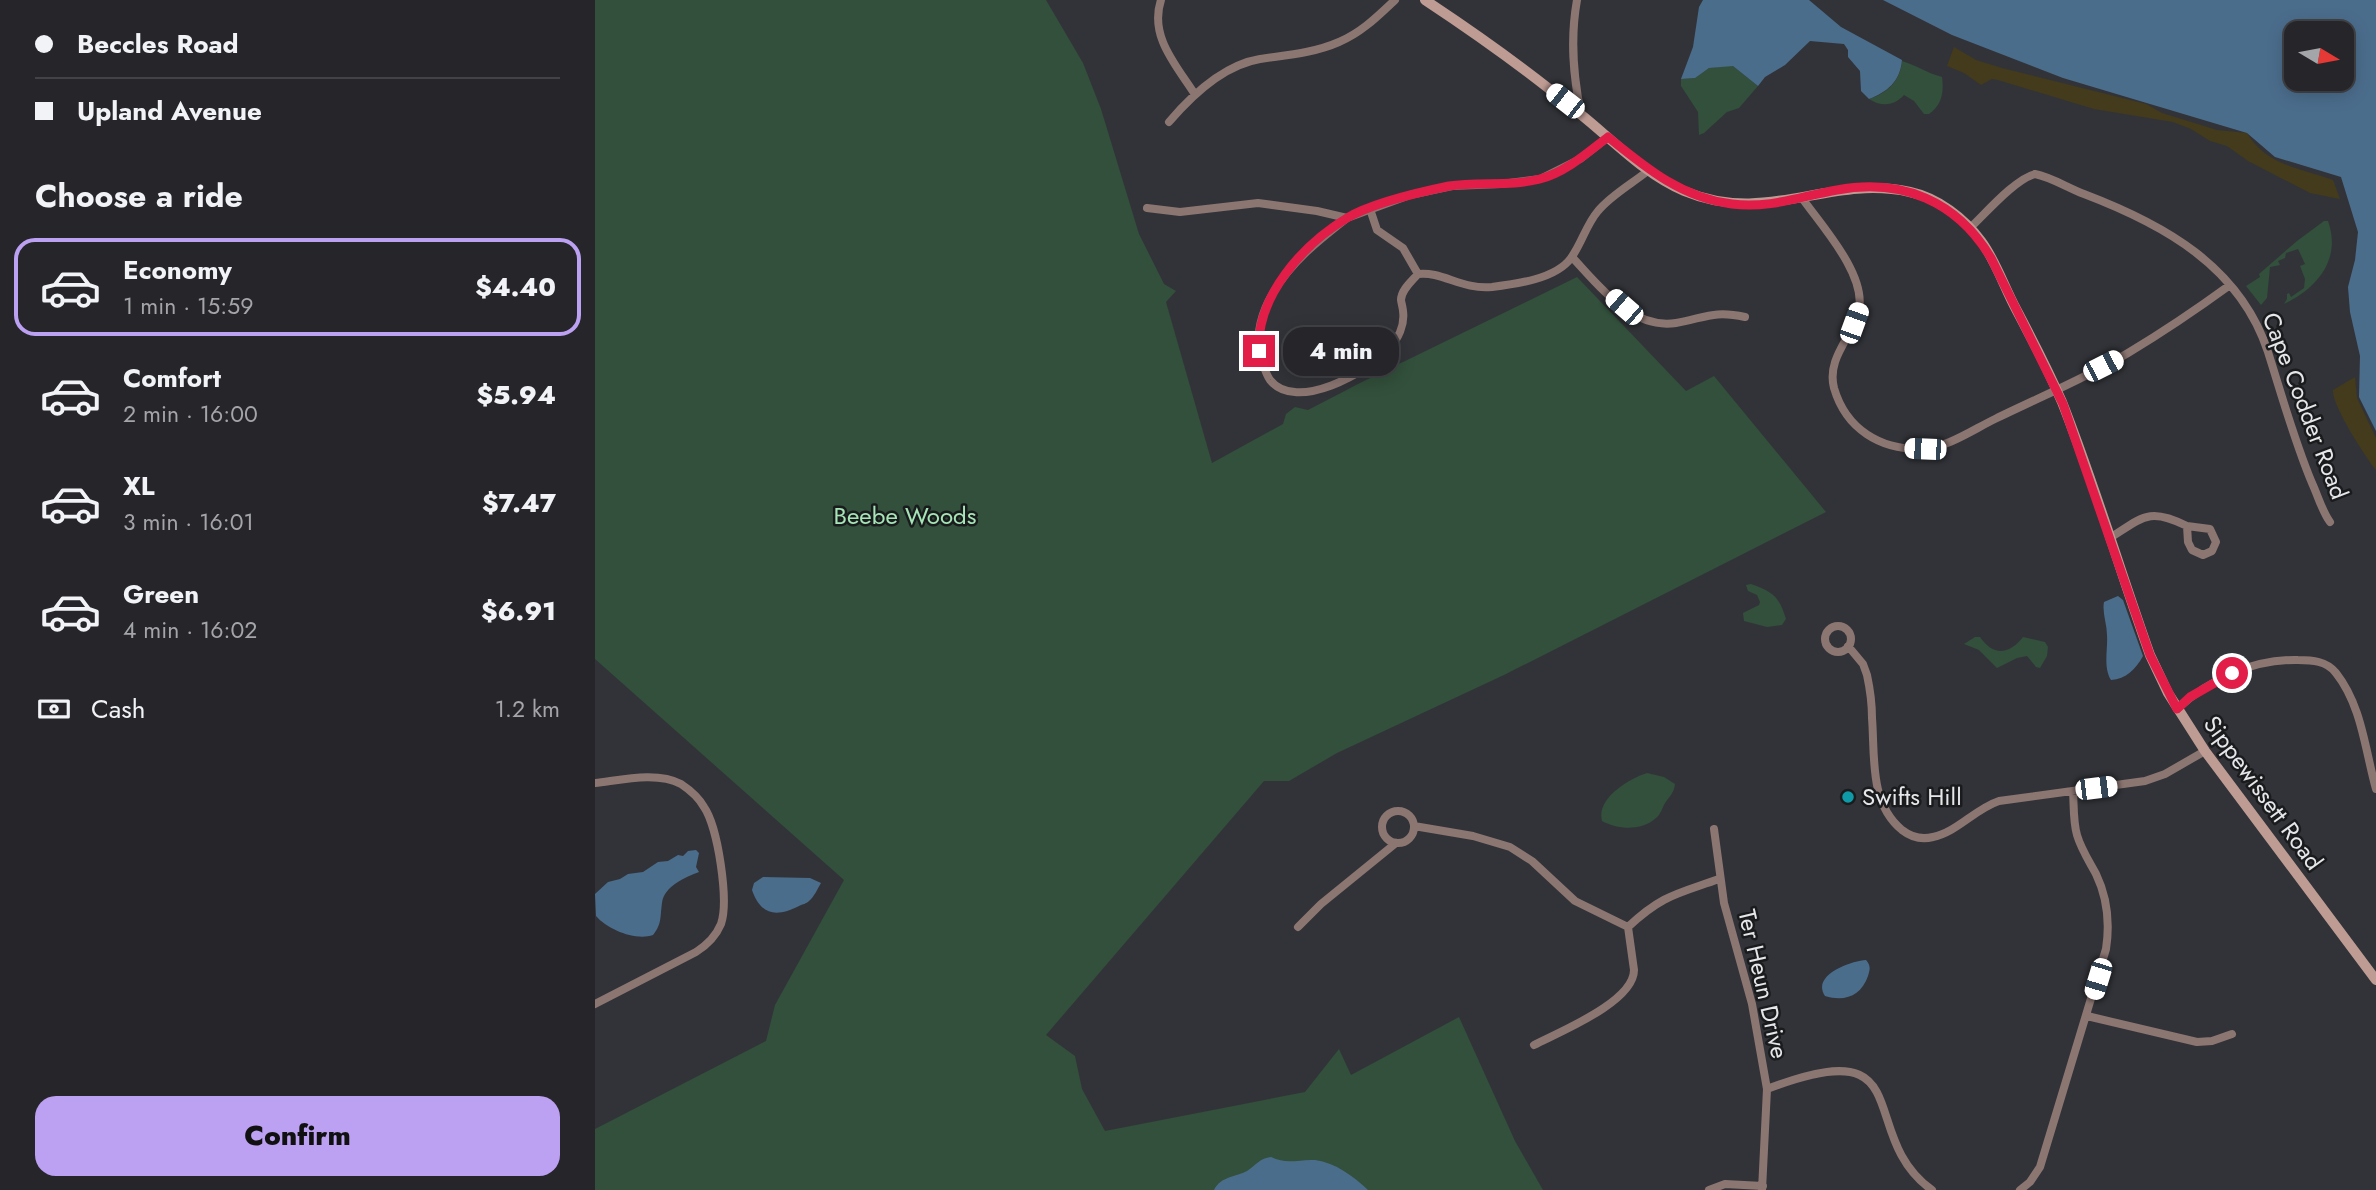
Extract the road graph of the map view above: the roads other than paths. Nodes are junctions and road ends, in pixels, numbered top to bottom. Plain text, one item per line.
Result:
1 (1161, 0) edge
2 (1395, 0) edge
3 (1425, 0) edge
4 (1577, 0) edge
5 (1574, 75) junction
6 (1194, 93) junction
7 (1565, 101) junction
8 (1581, 114) junction
9 (1169, 122) dead end
10 (1608, 137) junction
11 (1649, 170) junction
12 (1802, 198) junction
13 (1147, 208) dead end
14 (1370, 209) junction
15 (1347, 218) junction
16 (1970, 228) junction
17 (1572, 257) junction
18 (1418, 274) junction
19 (2230, 285) junction
20 (1745, 317) dead end
21 (2056, 390) junction
22 (2330, 522) dead end
23 (2187, 526) dead end
24 (2110, 538) junction
25 (1848, 646) dead end
26 (2177, 709) junction
27 (2205, 751) junction
28 (595, 783) edge
29 (2376, 789) edge
30 (2073, 791) junction
31 (1414, 826) junction
32 (1714, 829) dead end
33 (1396, 843) junction
34 (1719, 879) junction
35 (1298, 927) dead end
36 (1628, 927) junction
37 (2376, 980) edge
38 (595, 1004) edge
39 (2087, 1016) junction
40 (2232, 1034) dead end
41 (1534, 1045) dead end
42 (1767, 1089) junction
43 (1763, 1188) edge
44 (1709, 1190) edge
45 (1932, 1190) edge
46 (2020, 1190) edge

1 - 6 street
2 - 6 street
3 - 7 main road, Sippewissett Road
4 - 5 street
5 - 7 street
5 - 8 street
6 - 9 street
7 - 8 main road, Sippewissett Road
8 - 10 main road, Sippewissett Road
10 - 11 main road, Sippewissett Road
10 - 14 street
11 - 12 main road, Sippewissett Road
11 - 17 street
12 - 16 main road, Sippewissett Road
12 - 21 street
13 - 15 street
14 - 15 street
14 - 18 street
15 - 18 street
16 - 19 street, Cape Codder Road
16 - 21 main road, Sippewissett Road
17 - 18 street
17 - 20 street
19 - 21 street
19 - 22 street, Cape Codder Road
21 - 24 main road, Sippewissett Road
23 - 24 street
24 - 26 main road, Sippewissett Road
25 - 30 street
26 - 27 main road, Sippewissett Road
26 - 29 street
27 - 30 street
27 - 37 main road, Sippewissett Road
28 - 38 street
30 - 39 street
31 - 33 street
31 - 33 street
31 - 36 street
32 - 34 street, Ter Heun Drive
33 - 35 street
34 - 36 street
34 - 42 street, Ter Heun Drive
36 - 41 street
39 - 40 street
39 - 46 street
42 - 43 street, Ter Heun Drive
42 - 45 street
43 - 44 street

